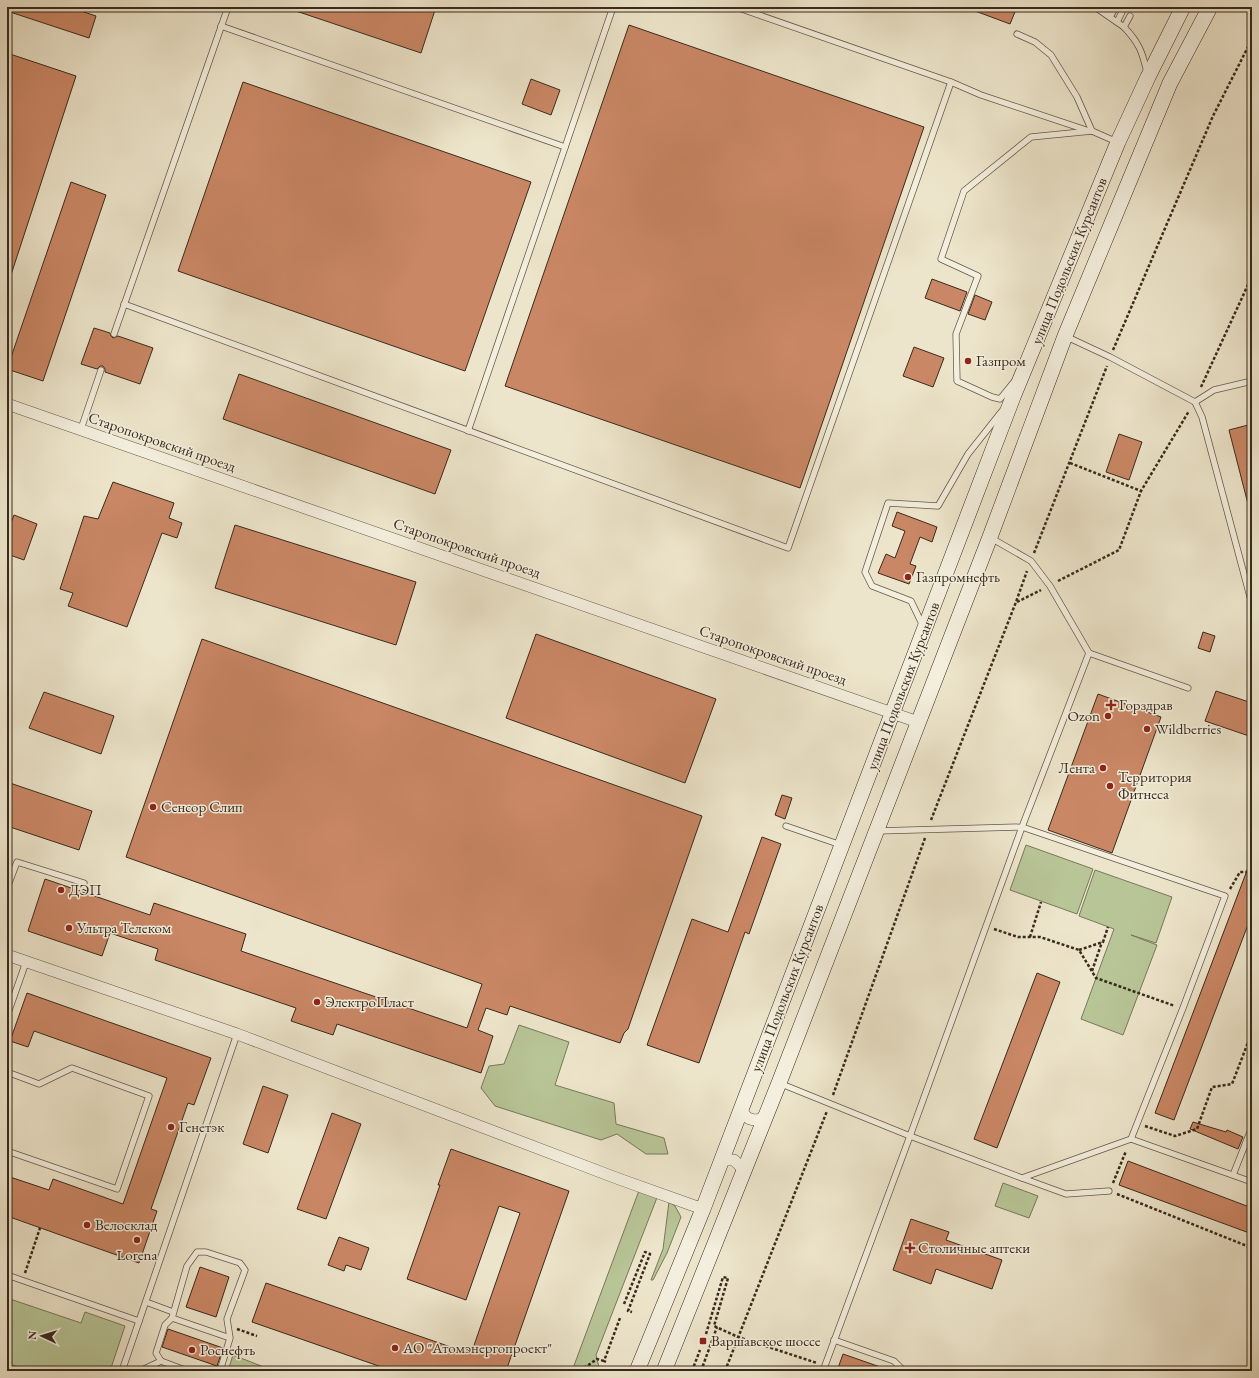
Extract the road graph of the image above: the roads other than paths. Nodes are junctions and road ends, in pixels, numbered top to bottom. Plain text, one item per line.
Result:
1 (228, 7) edge
2 (613, 7) edge
3 (736, 7) edge
4 (1183, 7) edge
5 (1210, 7) edge
6 (1097, 8) edge
7 (1112, 8) edge
8 (1122, 12) dead end
9 (1108, 16) junction
10 (1130, 16) dead end
11 (1116, 22) junction
12 (221, 26) junction
13 (1124, 27) junction
14 (1017, 34) dead end
15 (1148, 77) junction
16 (951, 82) junction
17 (1092, 131) junction
18 (1118, 142) junction
19 (565, 147) junction
20 (124, 304) junction
21 (114, 334) dead end
22 (1065, 336) junction
23 (1025, 368) junction
24 (101, 370) dead end
25 (1252, 381) edge
26 (1013, 397) junction
27 (1195, 402) junction
28 (7, 404) edge
29 (81, 429) junction
30 (468, 431) junction
31 (990, 537) junction
32 (1252, 604) edge
33 (924, 629) junction
34 (1089, 652) junction
35 (1188, 688) dead end
36 (892, 712) junction
37 (918, 722) junction
38 (786, 826) dead end
39 (1022, 827) junction
40 (875, 831) junction
41 (841, 846) junction
42 (84, 883) dead end
43 (7, 888) edge
44 (7, 955) edge
45 (26, 962) junction
46 (7, 1016) edge
47 (237, 1034) junction
48 (7, 1072) edge
49 (779, 1083) junction
50 (743, 1102) junction
51 (768, 1112) junction
52 (1252, 1127) edge
53 (910, 1136) junction
54 (1131, 1139) junction
55 (7, 1150) edge
56 (718, 1167) junction
57 (1233, 1175) junction
58 (742, 1176) junction
59 (1022, 1178) junction
60 (1252, 1182) edge
61 (1109, 1191) road end
62 (703, 1209) junction
63 (7, 1275) edge
64 (146, 1302) junction
65 (173, 1315) junction
66 (139, 1321) junction
67 (230, 1338) junction
68 (834, 1340) junction
69 (161, 1361) junction
70 (824, 1368) edge
71 (122, 1371) edge
72 (140, 1371) edge
73 (186, 1371) edge
74 (220, 1371) edge
75 (637, 1371) edge
76 (664, 1371) edge
77 (904, 1371) edge

1 - 12 lane
2 - 19 lane
3 - 16 lane
4 - 15 main road, улица Подольских Курсантов
5 - 22 main road, улица Подольских Курсантов
6 - 9 lane
7 - 9 lane
8 - 11 lane
9 - 11 lane
10 - 13 lane
11 - 13 lane
12 - 19 lane
12 - 20 lane
13 - 15 lane
14 - 17 lane
15 - 18 main road, улица Подольских Курсантов
16 - 17 lane
16 - 30 lane
17 - 18 lane
17 - 23 lane
18 - 23 main road, улица Подольских Курсантов
19 - 30 lane
20 - 21 lane
20 - 30 lane
22 - 27 lane
22 - 31 main road, улица Подольских Курсантов
23 - 26 main road, улица Подольских Курсантов
24 - 29 lane
25 - 27 lane
26 - 33 main road, улица Подольских Курсантов
26 - 33 lane
27 - 32 lane
28 - 29 street, Старопокровский проезд
29 - 36 street, Старопокровский проезд
31 - 34 lane
31 - 37 main road, улица Подольских Курсантов
33 - 36 main road, улица Подольских Курсантов
34 - 35 lane
34 - 39 lane
36 - 37 street, Старопокровский проезд
36 - 41 main road, улица Подольских Курсантов
37 - 40 main road, улица Подольских Курсантов
38 - 41 lane
39 - 40 lane
39 - 53 lane
39 - 54 lane
40 - 49 main road, улица Подольских Курсантов
41 - 50 main road, улица Подольских Курсантов
42 - 43 lane
44 - 45 street
45 - 46 lane
45 - 47 street
47 - 62 street
47 - 64 lane
48 - 55 lane
49 - 51 main road, улица Подольских Курсантов
49 - 53 lane
50 - 51 street
50 - 56 main road, улица Подольских Курсантов
51 - 58 main road, улица Подольских Курсантов
52 - 57 lane
53 - 59 lane
53 - 68 lane
54 - 57 lane
54 - 59 lane
56 - 58 street
56 - 62 main road, улица Подольских Курсантов
57 - 60 lane
58 - 76 main road, улица Подольских Курсантов
59 - 61 lane
62 - 75 main road, улица Подольских Курсантов
63 - 66 lane
64 - 65 lane
64 - 66 lane
65 - 67 lane
65 - 67 lane
65 - 69 lane
66 - 71 lane
67 - 74 lane
68 - 70 lane
68 - 77 lane
69 - 72 lane
69 - 73 lane

